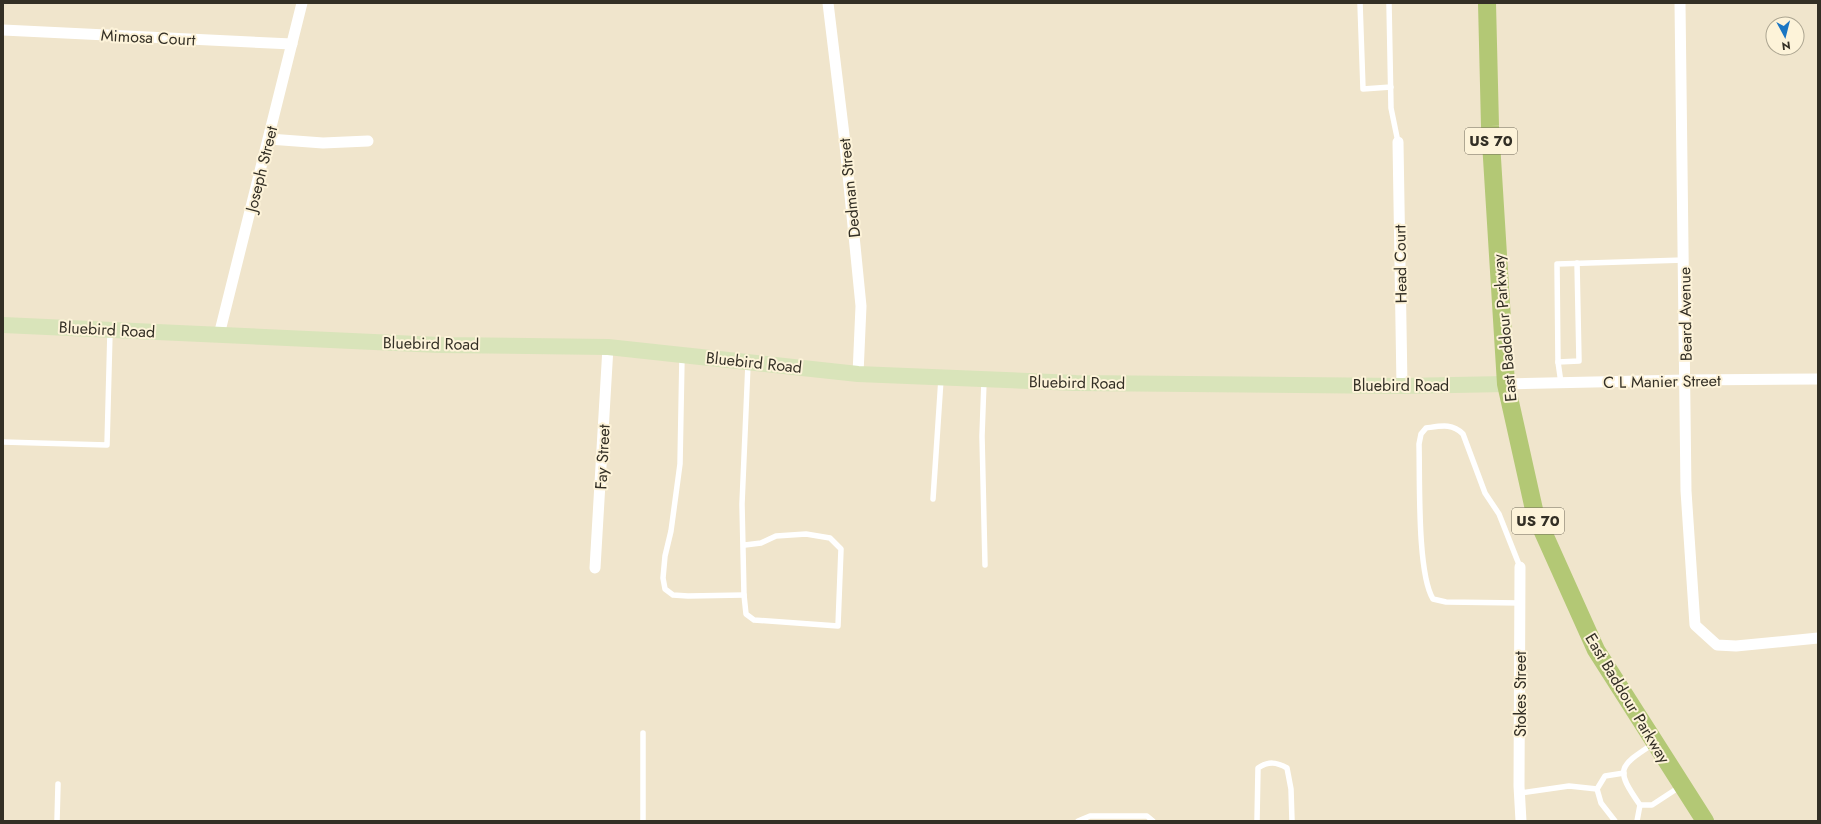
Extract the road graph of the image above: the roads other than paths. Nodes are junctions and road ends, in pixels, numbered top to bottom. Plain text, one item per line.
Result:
1 (302, 3) edge
2 (828, 3) edge
3 (1360, 3) edge
4 (1389, 3) edge
5 (1487, 3) edge
6 (1680, 3) edge
7 (3, 30) edge
8 (292, 44) junction
9 (1391, 87) junction
10 (269, 139) junction
11 (368, 141) dead end
12 (1398, 142) joint
13 (1684, 260) junction
14 (1577, 263) junction
15 (3, 325) edge
16 (110, 330) junction
17 (220, 335) junction
18 (608, 346) junction
19 (682, 354) junction
20 (748, 362) junction
21 (1558, 362) junction
22 (858, 374) junction
23 (941, 377) junction
24 (984, 379) junction
25 (1818, 379) edge
26 (1686, 380) junction
27 (1561, 383) junction
28 (1506, 384) junction
29 (1402, 386) junction
30 (3, 442) edge
31 (933, 499) dead end
32 (745, 545) junction
33 (985, 564) dead end
34 (1520, 567) joint
35 (595, 568) dead end
36 (744, 596) junction
37 (1520, 603) junction
38 (1818, 638) edge
39 (643, 733) dead end
40 (1655, 743) junction
41 (1624, 773) junction
42 (58, 784) dead end
43 (1682, 785) junction
44 (1597, 789) junction
45 (1520, 793) junction
46 (1640, 805) junction
47 (57, 821) edge
48 (643, 821) edge
49 (1078, 821) edge
50 (1153, 821) edge
51 (1257, 821) edge
52 (1292, 821) edge
53 (1521, 821) edge
54 (1615, 821) edge
55 (1637, 821) edge
56 (1705, 821) edge

1 - 8 street, Joseph Street
2 - 22 street, Dedman Street
3 - 9 lane
4 - 9 lane
5 - 28 main road, East Baddour Parkway / US 70
6 - 13 street, Beard Avenue
7 - 8 street, Mimosa Court
8 - 10 street, Joseph Street
9 - 12 lane
10 - 11 street
10 - 17 street, Joseph Street
12 - 29 street, Head Court
13 - 14 lane
13 - 26 street, Beard Avenue
14 - 21 lane
14 - 21 lane
15 - 16 street, Bluebird Road
16 - 17 street, Bluebird Road
16 - 30 lane
17 - 18 street, Bluebird Road
18 - 19 street, Bluebird Road
18 - 35 street, Fay Street
19 - 20 street, Bluebird Road
19 - 36 lane
20 - 22 street, Bluebird Road
20 - 32 lane
21 - 27 lane
22 - 23 street, Bluebird Road
23 - 24 street, Bluebird Road
23 - 31 lane
24 - 29 street, Bluebird Road
24 - 33 lane
25 - 26 street, C L Manier Street
26 - 27 street, C L Manier Street
26 - 38 street, Beard Avenue
27 - 28 street, C L Manier Street
28 - 29 street, Bluebird Road
28 - 40 main road, East Baddour Parkway / US 70
32 - 36 lane
32 - 36 lane
34 - 37 street, Stokes Street
34 - 37 lane
37 - 45 street, Stokes Street
39 - 48 lane
40 - 41 lane
40 - 43 main road, East Baddour Parkway / US 70
41 - 44 lane
41 - 46 lane
42 - 47 lane
43 - 46 lane
43 - 56 main road, East Baddour Parkway / US 70
44 - 45 lane
44 - 54 lane
45 - 53 street, Stokes Street
46 - 55 lane
49 - 50 lane
51 - 52 lane

